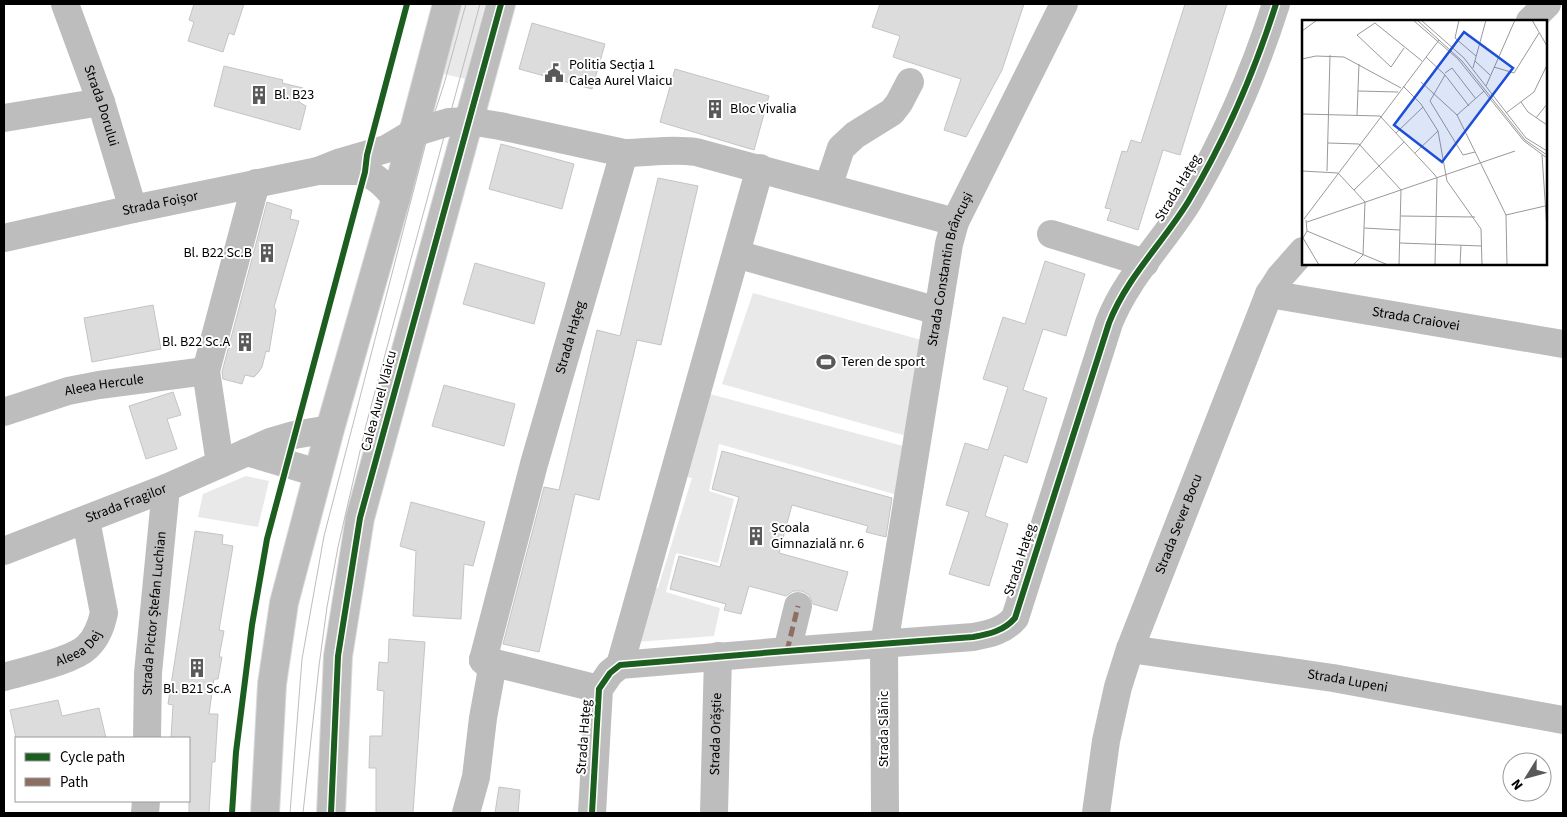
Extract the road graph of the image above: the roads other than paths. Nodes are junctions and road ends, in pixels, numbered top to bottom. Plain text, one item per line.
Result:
1 (65, 4) edge
2 (447, 4) edge
3 (501, 4) edge
4 (1064, 4) edge
5 (1276, 4) edge
6 (1547, 4) edge
7 (1531, 20) edge
8 (910, 82) dead end
9 (101, 102) junction
10 (4, 118) edge
11 (469, 121) junction
12 (413, 133) junction
13 (624, 153) junction
14 (760, 168) junction
15 (318, 172) junction
16 (256, 184) junction
17 (828, 187) junction
18 (396, 198) junction
19 (133, 209) junction
20 (955, 222) junction
21 (1051, 234) dead end
22 (4, 238) edge
23 (1302, 252) edge
24 (736, 254) junction
25 (1145, 262) junction
26 (1269, 294) junction
27 (938, 311) junction
28 (1563, 344) edge
29 (206, 371) junction
30 (4, 412) edge
31 (330, 429) junction
32 (247, 452) junction
33 (220, 464) junction
34 (318, 473) junction
35 (166, 488) junction
36 (86, 520) junction
37 (4, 551) edge
38 (798, 606) dead end
39 (884, 645) junction
40 (1130, 649) junction
41 (787, 650) junction
42 (718, 656) junction
43 (483, 660) junction
44 (620, 665) junction
45 (4, 677) edge
46 (599, 689) junction
47 (1563, 720) edge
48 (147, 737) edge
49 (265, 813) edge
50 (331, 813) edge
51 (466, 813) edge
52 (592, 813) edge
53 (714, 813) edge
54 (885, 813) edge
55 (1096, 813) edge

1 - 9 street, Strada Dorului
2 - 12 street
3 - 11 street, Calea Aurel Vlaicu
4 - 20 street, Strada Constantin Brâncuși
5 - 25 street, Strada Hațeg
6 - 7 street
8 - 17 street
9 - 10 street
9 - 19 street, Strada Dorului
11 - 12 street
11 - 13 street
11 - 50 street, Calea Aurel Vlaicu
12 - 15 street, Strada Foișor
12 - 18 street
13 - 14 street
13 - 43 street, Strada Hațeg
14 - 17 street
14 - 24 street, Strada Hațeg
15 - 16 street, Strada Foișor
15 - 18 street, Strada Foișor
16 - 19 street, Strada Foișor
16 - 29 street
17 - 20 street
18 - 31 street
19 - 22 street, Strada Foișor
20 - 27 street, Strada Constantin Brâncuși
21 - 25 street
23 - 26 street, Strada Sever Bocu
24 - 27 street
24 - 44 street, Strada Hațeg
25 - 39 street, Strada Hațeg
26 - 28 street, Strada Craiovei
26 - 40 street, Strada Sever Bocu
27 - 39 street, Strada Constantin Brâncuși
29 - 30 street, Aleea Hercule
29 - 33 street
31 - 32 street, Strada Fragilor
31 - 34 street
32 - 33 street, Strada Fragilor
32 - 34 street
33 - 35 street, Strada Fragilor
34 - 49 street
35 - 36 street, Strada Fragilor
35 - 48 street, Strada Pictor Ștefan Luchian
36 - 37 street, Strada Fragilor
36 - 45 street, Aleea Dej
38 - 41 street
39 - 41 street, Strada Hațeg
39 - 54 street, Strada Slănic
40 - 47 street, Strada Lupeni
40 - 55 street, Strada Sever Bocu
41 - 42 street, Strada Hațeg
42 - 44 street, Strada Hațeg
42 - 53 street, Strada Orăștie
43 - 46 street
43 - 51 street
44 - 46 street, Strada Hațeg
46 - 52 street, Strada Hațeg

